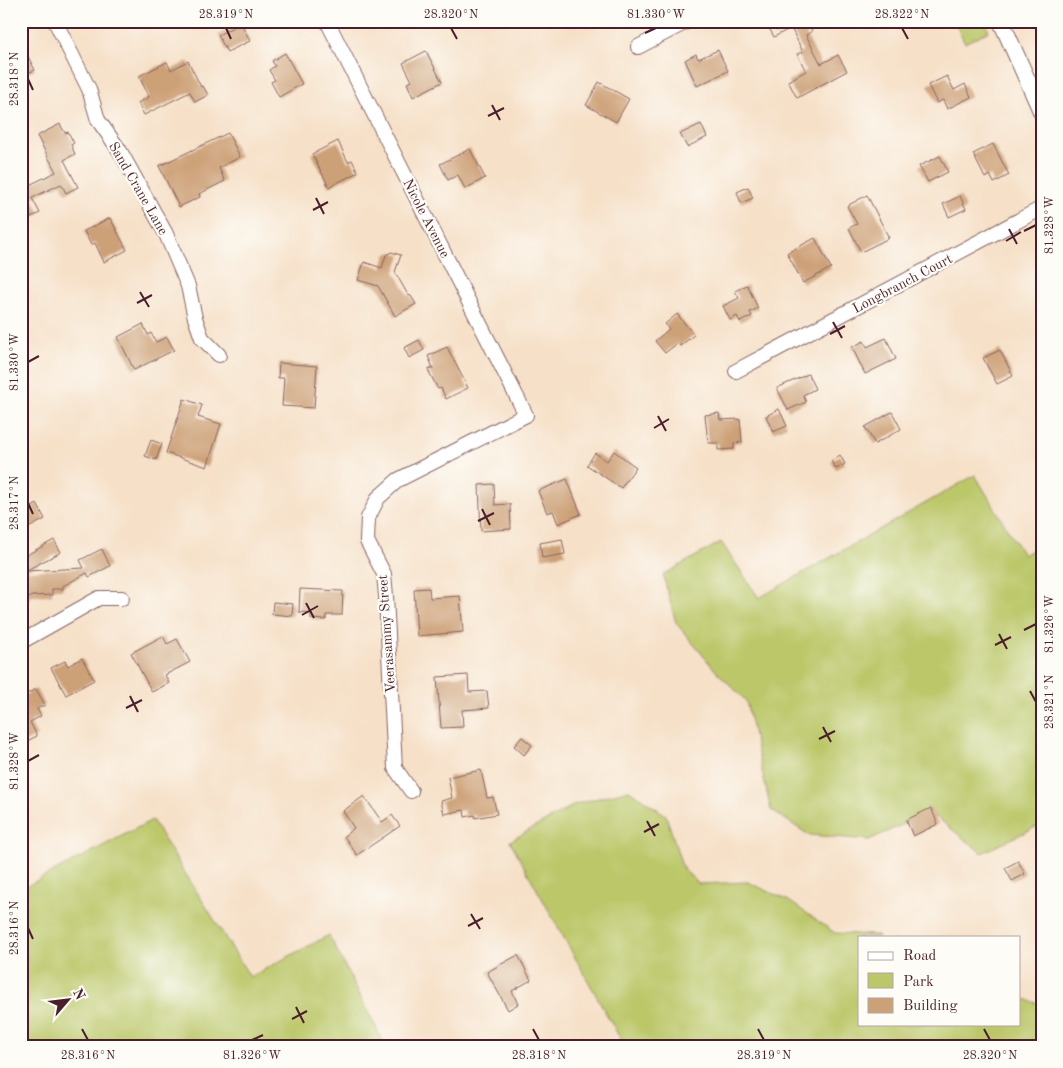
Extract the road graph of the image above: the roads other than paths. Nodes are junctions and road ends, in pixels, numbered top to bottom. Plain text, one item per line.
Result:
1 (55, 21) edge
2 (327, 21) edge
3 (688, 21) edge
4 (1001, 21) edge
5 (638, 48) dead end
6 (1042, 113) edge
7 (1042, 208) edge
8 (219, 354) dead end
9 (736, 371) dead end
10 (526, 415) joint
11 (122, 598) dead end
12 (21, 642) edge
13 (411, 791) dead end

1 - 8 street, Sand Crane Lane
2 - 10 street, Nicole Avenue
3 - 5 street
4 - 6 street
7 - 9 street, Longbranch Court
10 - 13 street, Veerasammy Street
11 - 12 street

